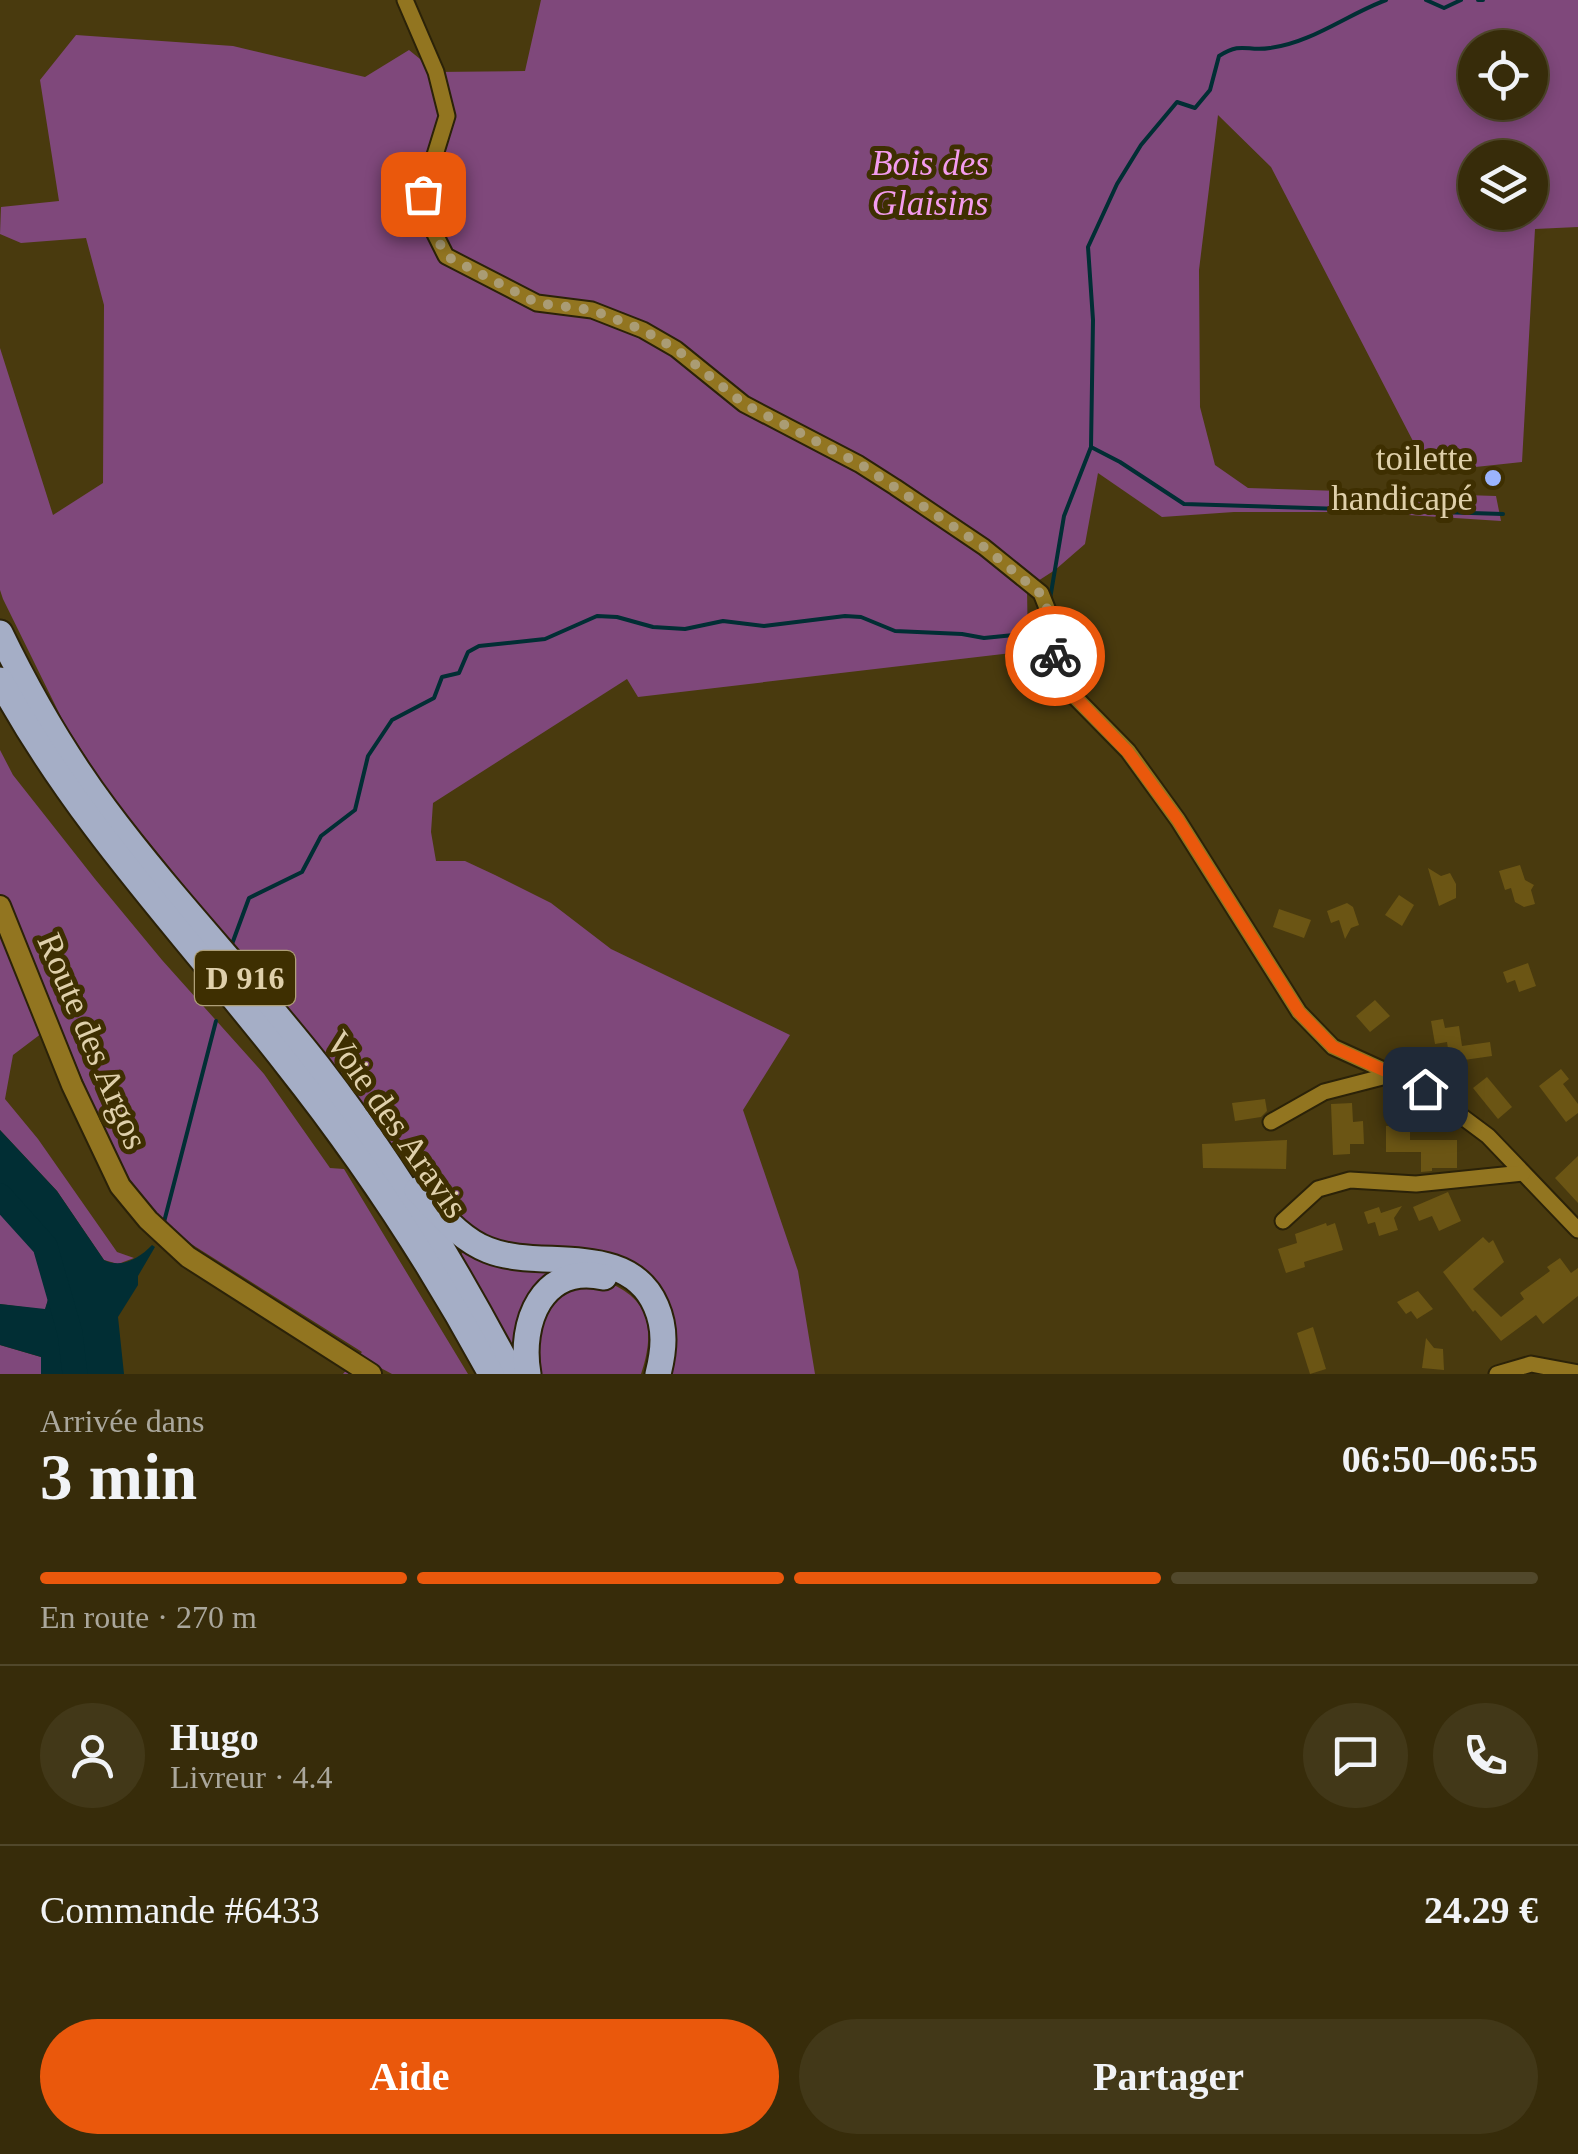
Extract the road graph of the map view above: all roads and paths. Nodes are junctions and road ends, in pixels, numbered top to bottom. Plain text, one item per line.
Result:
1 (405, 0) edge
2 (0, 633) edge
3 (0, 680) edge
4 (0, 906) edge
5 (1394, 1074) junction
6 (1272, 1122) dead end
7 (381, 1154) junction
8 (1523, 1173) junction
9 (1283, 1220) dead end
10 (1578, 1230) edge
11 (486, 1368) edge
12 (1578, 1373) edge
13 (371, 1374) edge
14 (512, 1374) edge
15 (528, 1374) edge
16 (644, 1374) edge
17 (658, 1374) edge
18 (1496, 1374) edge

1 - 5 street
2 - 7 highway, Voie des Aravis / D 916
3 - 11 highway, Voie des Aravis / D 916
4 - 13 street, Route des Argos
5 - 6 street
5 - 8 street
7 - 14 highway, Voie des Aravis / D 916
7 - 17 highway
8 - 9 street
8 - 10 street
12 - 18 street
15 - 16 highway

